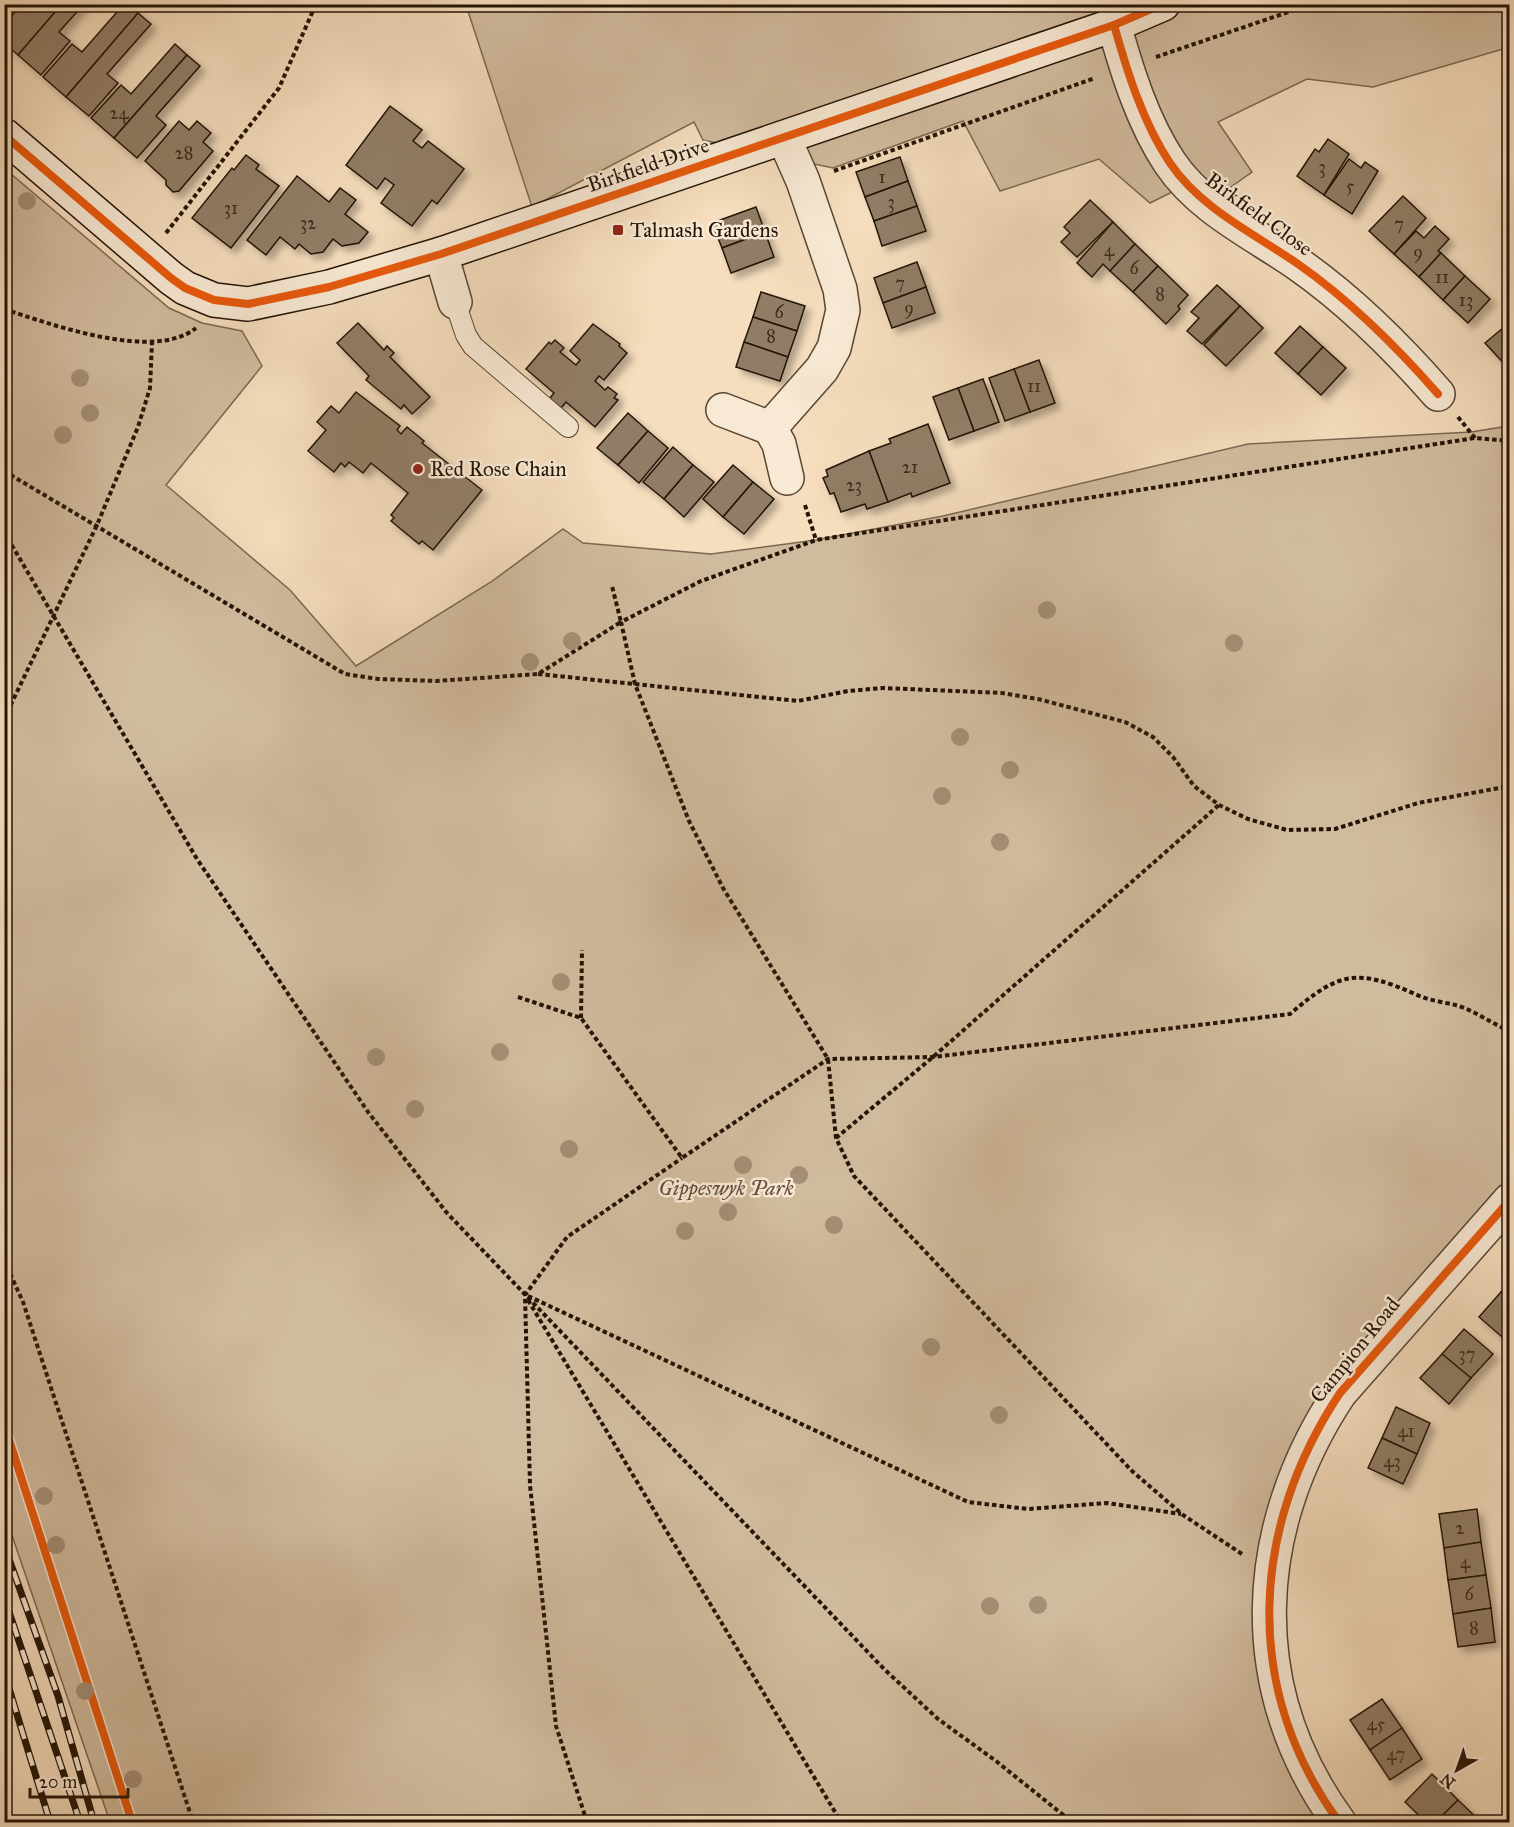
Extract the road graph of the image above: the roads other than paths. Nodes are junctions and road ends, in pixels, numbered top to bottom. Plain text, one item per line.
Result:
1 (1163, 4) edge
2 (1114, 25) junction
3 (4, 135) edge
4 (784, 138) junction
5 (441, 254) junction
6 (455, 302) joint
7 (1438, 394) dead end
8 (723, 410) dead end
9 (568, 427) dead end
10 (770, 428) junction
11 (787, 478) dead end
12 (1509, 1200) edge
13 (1339, 1822) edge

1 - 2 street, Birkfield Drive
2 - 4 street, Birkfield Drive
2 - 7 street, Birkfield Close
3 - 5 street, Birkfield Drive
4 - 5 street, Birkfield Drive
4 - 10 street
5 - 6 street
6 - 9 lane
8 - 10 street
10 - 11 street
12 - 13 street, Campion Road

